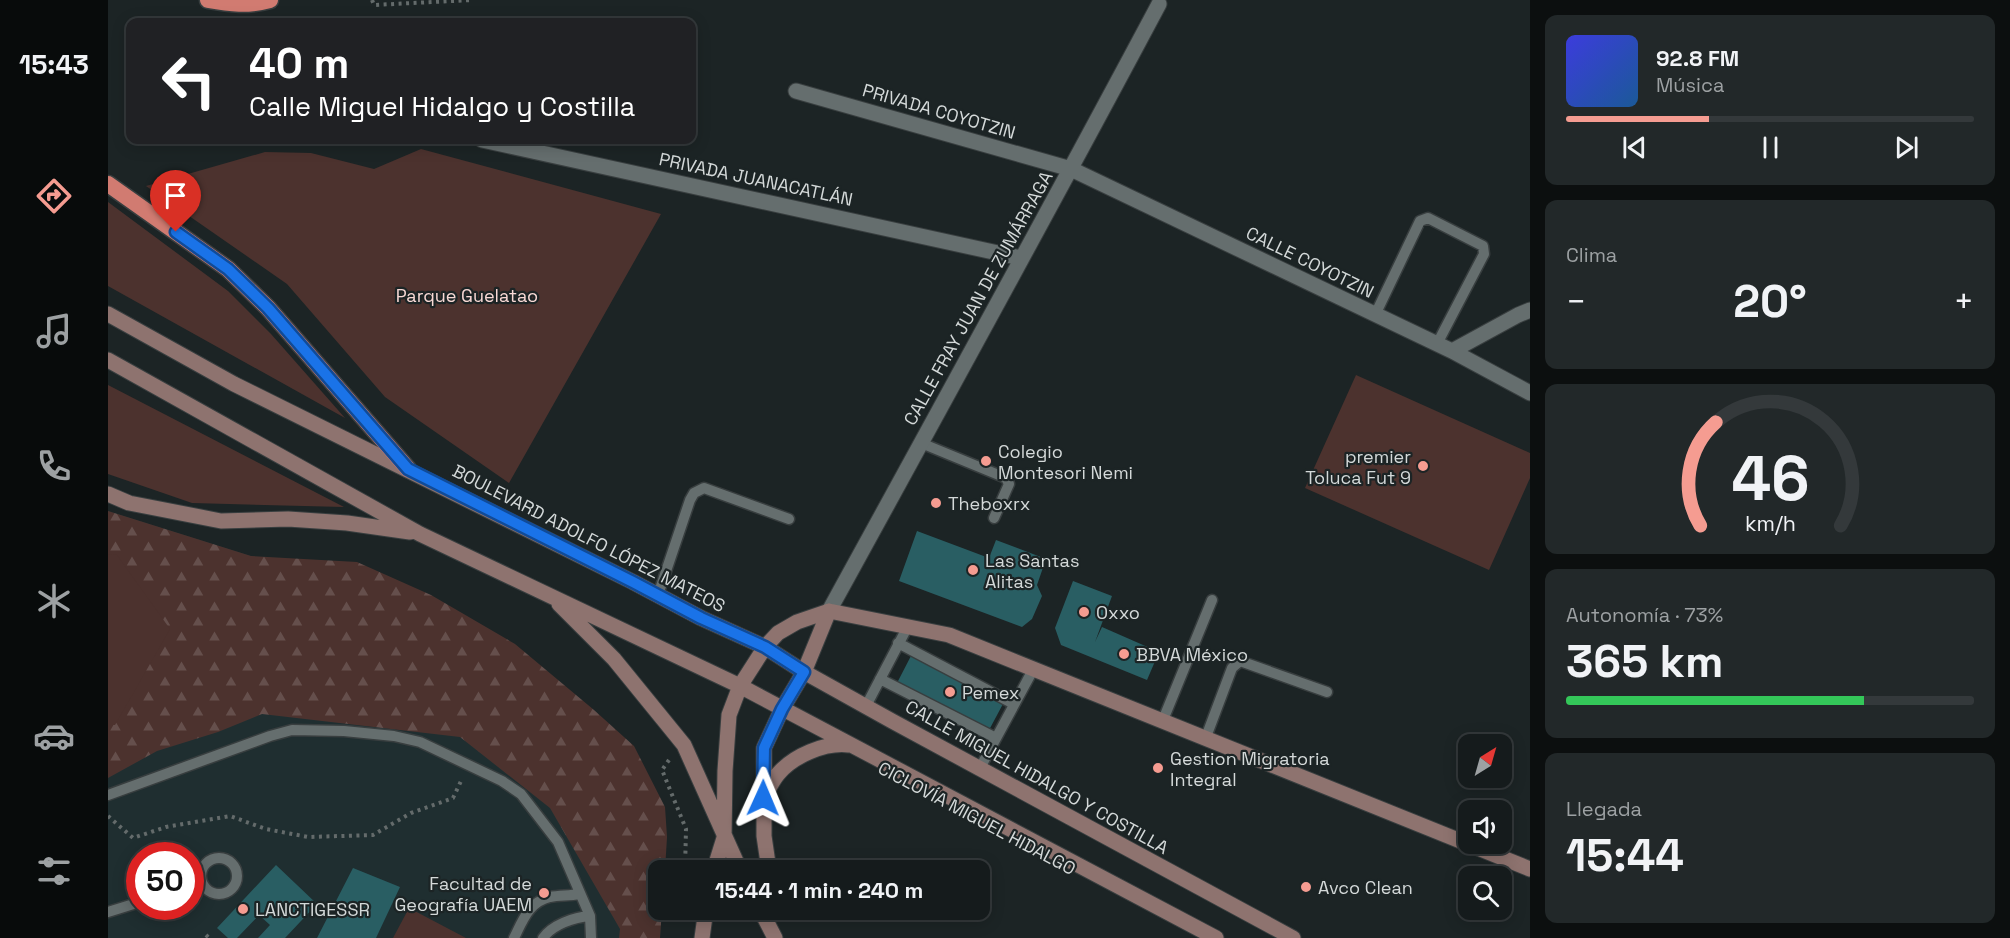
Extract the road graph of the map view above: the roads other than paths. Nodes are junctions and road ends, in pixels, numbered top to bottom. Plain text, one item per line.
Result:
1 (208, 0) edge
2 (270, 0) edge
3 (1159, 4) dead end
4 (796, 91) dead end
5 (500, 144) edge
6 (1071, 169) junction
7 (108, 184) edge
8 (1022, 258) junction
9 (108, 314) edge
10 (1526, 314) edge
11 (1375, 315) junction
12 (1437, 344) junction
13 (1452, 351) junction
14 (108, 360) edge
15 (1530, 393) edge
16 (921, 443) junction
17 (408, 469) junction
18 (108, 494) edge
19 (789, 519) dead end
20 (994, 519) dead end
21 (420, 534) junction
22 (658, 595) junction
23 (550, 596) junction
24 (1212, 600) dead end
25 (829, 611) junction
26 (908, 626) junction
27 (898, 644) junction
28 (765, 647) junction
29 (1034, 668) junction
30 (804, 672) junction
31 (880, 679) junction
32 (740, 686) junction
33 (1327, 692) dead end
34 (1014, 704) junction
35 (866, 706) junction
36 (782, 709) junction
37 (1163, 720) junction
38 (1206, 737) junction
39 (996, 738) junction
40 (859, 747) junction
41 (980, 768) junction
42 (108, 795) edge
43 (763, 798) junction
44 (724, 838) junction
45 (717, 860) edge
46 (735, 860) edge
47 (768, 860) edge
48 (1530, 869) edge
49 (579, 894) junction
50 (126, 906) edge
51 (108, 912) edge
52 (590, 916) junction
53 (704, 920) edge
54 (766, 920) edge
55 (775, 920) edge
56 (514, 938) edge
57 (543, 938) edge
58 (591, 938) edge
59 (702, 938) edge
60 (776, 938) edge
61 (1216, 938) edge
62 (1293, 938) edge

1 - 2 highway
3 - 6 street, CALLE FRAY JUAN DE ZUMÁRRAGA
4 - 6 street, PRIVADA COYOTZIN
5 - 8 street, PRIVADA JUANACATLÁN
6 - 8 street, CALLE FRAY JUAN DE ZUMÁRRAGA
6 - 11 street, CALLE COYOTZIN
7 - 17 highway
8 - 16 street, CALLE FRAY JUAN DE ZUMÁRRAGA
9 - 17 main road, BOULEVARD ADOLFO LÓPEZ MATEOS
10 - 13 street
11 - 12 street, CALLE COYOTZIN
11 - 12 lane
12 - 13 street, CALLE COYOTZIN
13 - 15 street, CALLE COYOTZIN
14 - 21 main road
16 - 20 lane
16 - 25 street, CALLE FRAY JUAN DE ZUMÁRRAGA
17 - 22 main road, BOULEVARD ADOLFO LÓPEZ MATEOS
18 - 21 main road
19 - 22 lane
21 - 23 main road
22 - 28 main road, BOULEVARD ADOLFO LÓPEZ MATEOS
23 - 32 main road
23 - 44 main road
24 - 37 lane
25 - 26 main road
25 - 28 main road
25 - 30 main road
26 - 27 lane
26 - 29 main road
27 - 31 lane
27 - 34 lane
28 - 30 main road, CALLE MIGUEL HIDALGO Y COSTILLA
28 - 32 main road
29 - 34 lane
29 - 37 main road
30 - 35 main road, CALLE MIGUEL HIDALGO Y COSTILLA
30 - 36 main road
31 - 35 lane
31 - 39 lane
32 - 36 main road
32 - 44 main road
33 - 38 lane
34 - 39 lane
35 - 41 main road, CALLE MIGUEL HIDALGO Y COSTILLA
36 - 40 main road
36 - 43 main road
37 - 38 main road
38 - 48 main road
39 - 41 lane
40 - 43 main road
40 - 61 main road
41 - 62 main road, CALLE MIGUEL HIDALGO Y COSTILLA
42 - 49 lane
43 - 47 main road
44 - 45 main road
44 - 46 main road
49 - 52 lane
49 - 56 lane
50 - 51 lane
52 - 57 lane
52 - 58 lane
53 - 59 main road
54 - 60 main road
55 - 60 main road

